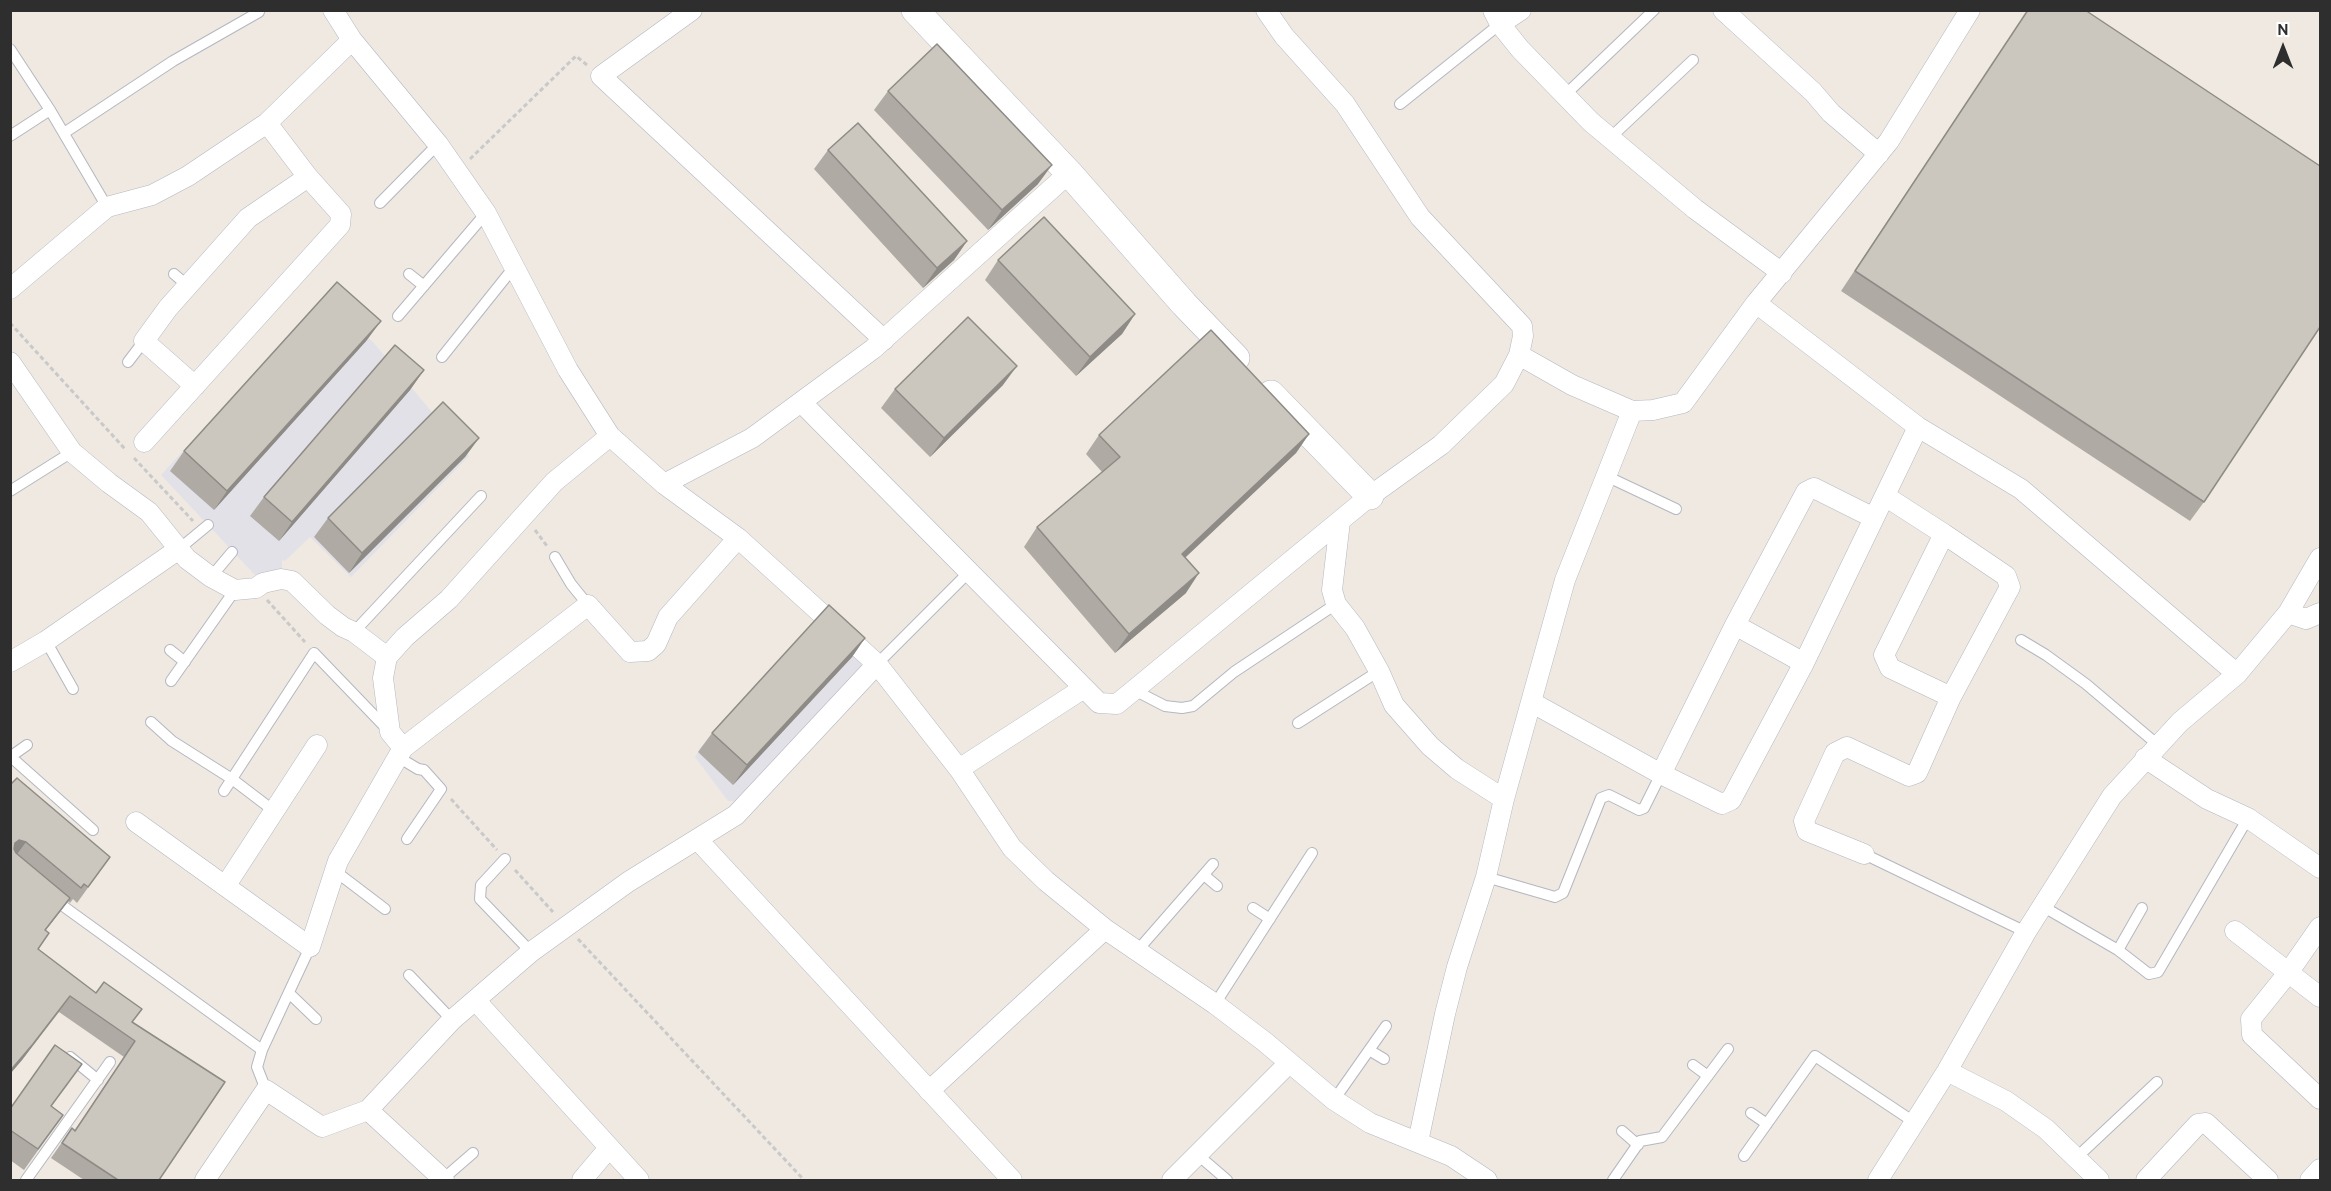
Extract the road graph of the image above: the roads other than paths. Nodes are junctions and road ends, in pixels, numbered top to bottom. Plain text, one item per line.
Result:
1 (692, 10) edge
2 (915, 10) edge
3 (1266, 10) edge
4 (1521, 10) edge
5 (1654, 10) edge
6 (1723, 10) edge
7 (1970, 10) edge
8 (259, 12) dead end
9 (339, 13) edge
10 (1497, 17) edge
11 (352, 40) junction
12 (10, 49) edge
13 (1693, 60) dead end
14 (1565, 95) junction
15 (1400, 104) dead end
16 (50, 110) junction
17 (267, 123) junction
18 (64, 133) junction
19 (10, 136) edge
20 (1610, 138) junction
21 (438, 144) junction
22 (1879, 154) junction
23 (1069, 173) junction
24 (309, 177) junction
25 (380, 203) dead end
26 (107, 207) junction
27 (486, 213) junction
28 (514, 267) junction
29 (1782, 273) junction
30 (409, 274) dead end
31 (424, 286) junction
32 (10, 290) edge
33 (1756, 303) junction
34 (398, 316) dead end
35 (884, 340) junction
36 (144, 341) junction
37 (1519, 355) junction
38 (442, 357) dead end
39 (10, 362) edge
40 (128, 362) dead end
41 (195, 386) junction
42 (801, 402) junction
43 (1632, 411) junction
44 (1918, 428) junction
45 (610, 436) junction
46 (144, 442) dead end
47 (72, 452) junction
48 (1606, 476) junction
49 (664, 484) junction
50 (10, 491) edge
51 (481, 496) dead end
52 (1370, 496) junction
53 (1885, 496) junction
54 (1676, 509) dead end
55 (1874, 518) junction
56 (1340, 521) junction
57 (205, 527) road end
58 (1944, 534) junction
59 (738, 538) junction
60 (179, 549) junction
61 (232, 552) dead end
62 (555, 557) road end
63 (2320, 558) edge
64 (970, 571) junction
65 (211, 577) junction
66 (235, 590) junction
67 (1336, 604) junction
68 (588, 605) junction
69 (2288, 613) junction
70 (2320, 613) edge
71 (1735, 625) junction
72 (354, 632) junction
73 (2021, 640) dead end
74 (46, 641) junction
75 (170, 650) dead end
76 (387, 657) junction
77 (10, 662) edge
78 (185, 662) junction
79 (1803, 663) junction
80 (877, 664) junction
81 (1379, 671) junction
82 (2237, 674) junction
83 (171, 681) dead end
84 (1084, 688) junction
85 (73, 689) dead end
86 (1134, 690) junction
87 (1951, 697) junction
88 (1531, 702) junction
89 (152, 722) dead end
90 (1298, 723) dead end
91 (390, 732) junction
92 (27, 745) dead end
93 (317, 745) dead end
94 (401, 752) junction
95 (2152, 752) junction
96 (11, 757) edge
97 (959, 769) junction
98 (1661, 774) junction
99 (232, 779) junction
100 (224, 791) dead end
101 (1503, 800) junction
102 (274, 811) junction
103 (2248, 818) junction
104 (136, 822) dead end
105 (93, 830) dead end
106 (407, 839) dead end
107 (697, 839) junction
108 (1312, 853) dead end
109 (1864, 854) joint
110 (505, 859) dead end
111 (1213, 864) dead end
112 (2320, 868) edge
113 (335, 871) junction
114 (1204, 874) junction
115 (1486, 877) junction
116 (226, 885) junction
117 (1217, 886) dead end
118 (44, 892) edge
119 (2042, 906) junction
120 (1253, 908) dead end
121 (2142, 908) dead end
122 (385, 909) dead end
123 (1270, 919) junction
124 (2320, 927) edge
125 (1105, 929) junction
126 (2235, 931) dead end
127 (2026, 933) junction
128 (310, 947) junction
129 (2118, 950) junction
130 (1137, 951) junction
131 (531, 952) junction
132 (2288, 973) junction
133 (409, 975) dead end
134 (290, 994) junction
135 (2320, 997) edge
136 (476, 1000) junction
137 (1215, 1004) junction
138 (316, 1019) dead end
139 (452, 1020) junction
140 (1386, 1026) dead end
141 (58, 1048) edge
142 (1728, 1049) dead end
143 (262, 1050) junction
144 (1369, 1050) junction
145 (1384, 1059) dead end
146 (110, 1062) dead end
147 (1289, 1063) junction
148 (1693, 1065) dead end
149 (1947, 1071) junction
150 (1708, 1076) junction
151 (98, 1080) junction
152 (2157, 1082) dead end
153 (266, 1090) junction
154 (929, 1091) junction
155 (2320, 1099) edge
156 (1334, 1100) junction
157 (368, 1110) junction
158 (1751, 1113) dead end
159 (1914, 1122) junction
160 (1767, 1124) junction
161 (1622, 1131) dead end
162 (1418, 1142) junction
163 (1638, 1145) junction
164 (609, 1148) junction
165 (472, 1153) dead end
166 (1198, 1155) junction
167 (1744, 1156) dead end
168 (2076, 1158) junction
169 (2320, 1169) edge
170 (26, 1180) edge
171 (206, 1180) edge
172 (444, 1180) edge
173 (582, 1180) edge
174 (639, 1180) edge
175 (1012, 1180) edge
176 (1172, 1180) edge
177 (1227, 1180) edge
178 (1487, 1180) edge
179 (1613, 1180) edge
180 (1878, 1180) edge
181 (2099, 1180) edge
182 (2146, 1180) edge
183 (2268, 1180) edge
184 (2310, 1180) edge

1 - 35 street
2 - 23 street
3 - 37 street
4 - 10 street
5 - 14 lane
6 - 22 street
7 - 22 street
8 - 18 lane
9 - 11 street
10 - 14 street
10 - 15 lane
11 - 17 street
11 - 21 street
12 - 16 lane
13 - 20 lane
14 - 20 street
16 - 18 lane
16 - 19 lane
17 - 24 street
17 - 26 street
18 - 26 lane
20 - 29 street
21 - 25 lane
21 - 27 street
22 - 29 street
23 - 35 street
23 - 52 street
24 - 36 street
24 - 41 street
26 - 32 street
27 - 28 street
27 - 31 lane
28 - 38 lane
28 - 45 street
29 - 33 street
30 - 31 lane
31 - 34 lane
33 - 43 street
33 - 44 street
35 - 42 street
36 - 40 lane
36 - 41 street
37 - 43 street
37 - 52 street
39 - 47 street
41 - 46 street
42 - 49 street
42 - 64 street
43 - 48 street
44 - 53 street
44 - 82 street
45 - 49 street
45 - 76 street
47 - 50 lane
47 - 60 street
48 - 54 lane
48 - 88 street
49 - 59 street
51 - 72 lane
52 - 56 street
53 - 55 street
53 - 58 street
55 - 71 street
55 - 79 street
56 - 67 street
56 - 86 street
57 - 60 lane
58 - 87 street
58 - 87 street
59 - 68 street
59 - 80 street
60 - 65 street
60 - 74 street
61 - 65 lane
62 - 68 lane
63 - 69 street
64 - 80 lane
64 - 84 street
65 - 66 street
66 - 72 street
66 - 78 lane
67 - 81 street
67 - 86 lane
68 - 94 street
69 - 70 street
69 - 82 street
71 - 79 street
71 - 98 street
72 - 76 street
73 - 95 lane
74 - 77 street
74 - 85 lane
75 - 78 lane
76 - 91 street
78 - 83 lane
79 - 98 street
80 - 97 street
80 - 107 street
81 - 90 lane
81 - 101 street
82 - 95 street
84 - 86 street
84 - 97 street
87 - 109 street
88 - 98 street
88 - 101 street
89 - 99 lane
91 - 94 street
91 - 99 lane
92 - 96 lane
93 - 102 street
94 - 106 lane
94 - 113 street
95 - 103 street
95 - 119 street
96 - 105 lane
97 - 125 street
98 - 115 lane
99 - 100 lane
99 - 102 lane
101 - 115 street
102 - 116 street
103 - 112 street
103 - 129 lane
104 - 116 street
107 - 131 street
107 - 154 street
108 - 123 lane
109 - 127 lane
110 - 131 lane
111 - 114 lane
113 - 122 lane
113 - 128 street
114 - 117 lane
114 - 130 lane
115 - 162 street
116 - 128 street
118 - 143 lane
119 - 127 street
119 - 129 lane
120 - 123 lane
121 - 129 lane
123 - 137 lane
124 - 132 street
125 - 130 street
125 - 154 street
126 - 132 street
127 - 149 street
128 - 134 lane
130 - 137 street
131 - 136 street
132 - 135 street
132 - 155 street
133 - 139 lane
134 - 138 lane
134 - 143 lane
136 - 139 street
136 - 164 street
137 - 147 street
139 - 157 street
140 - 144 lane
141 - 151 lane
142 - 150 lane
143 - 153 lane
144 - 145 lane
144 - 156 lane
146 - 151 lane
147 - 156 street
147 - 166 street
148 - 150 lane
149 - 159 street
149 - 168 street
150 - 163 lane
151 - 170 lane
152 - 168 lane
153 - 157 street
153 - 171 street
154 - 175 street
156 - 162 street
157 - 172 street
158 - 160 lane
159 - 160 lane
159 - 180 street
160 - 167 lane
161 - 163 lane
162 - 178 street
163 - 179 lane
164 - 173 street
164 - 174 street
165 - 172 lane
166 - 176 street
166 - 177 lane
168 - 181 street
169 - 184 street
182 - 183 street

